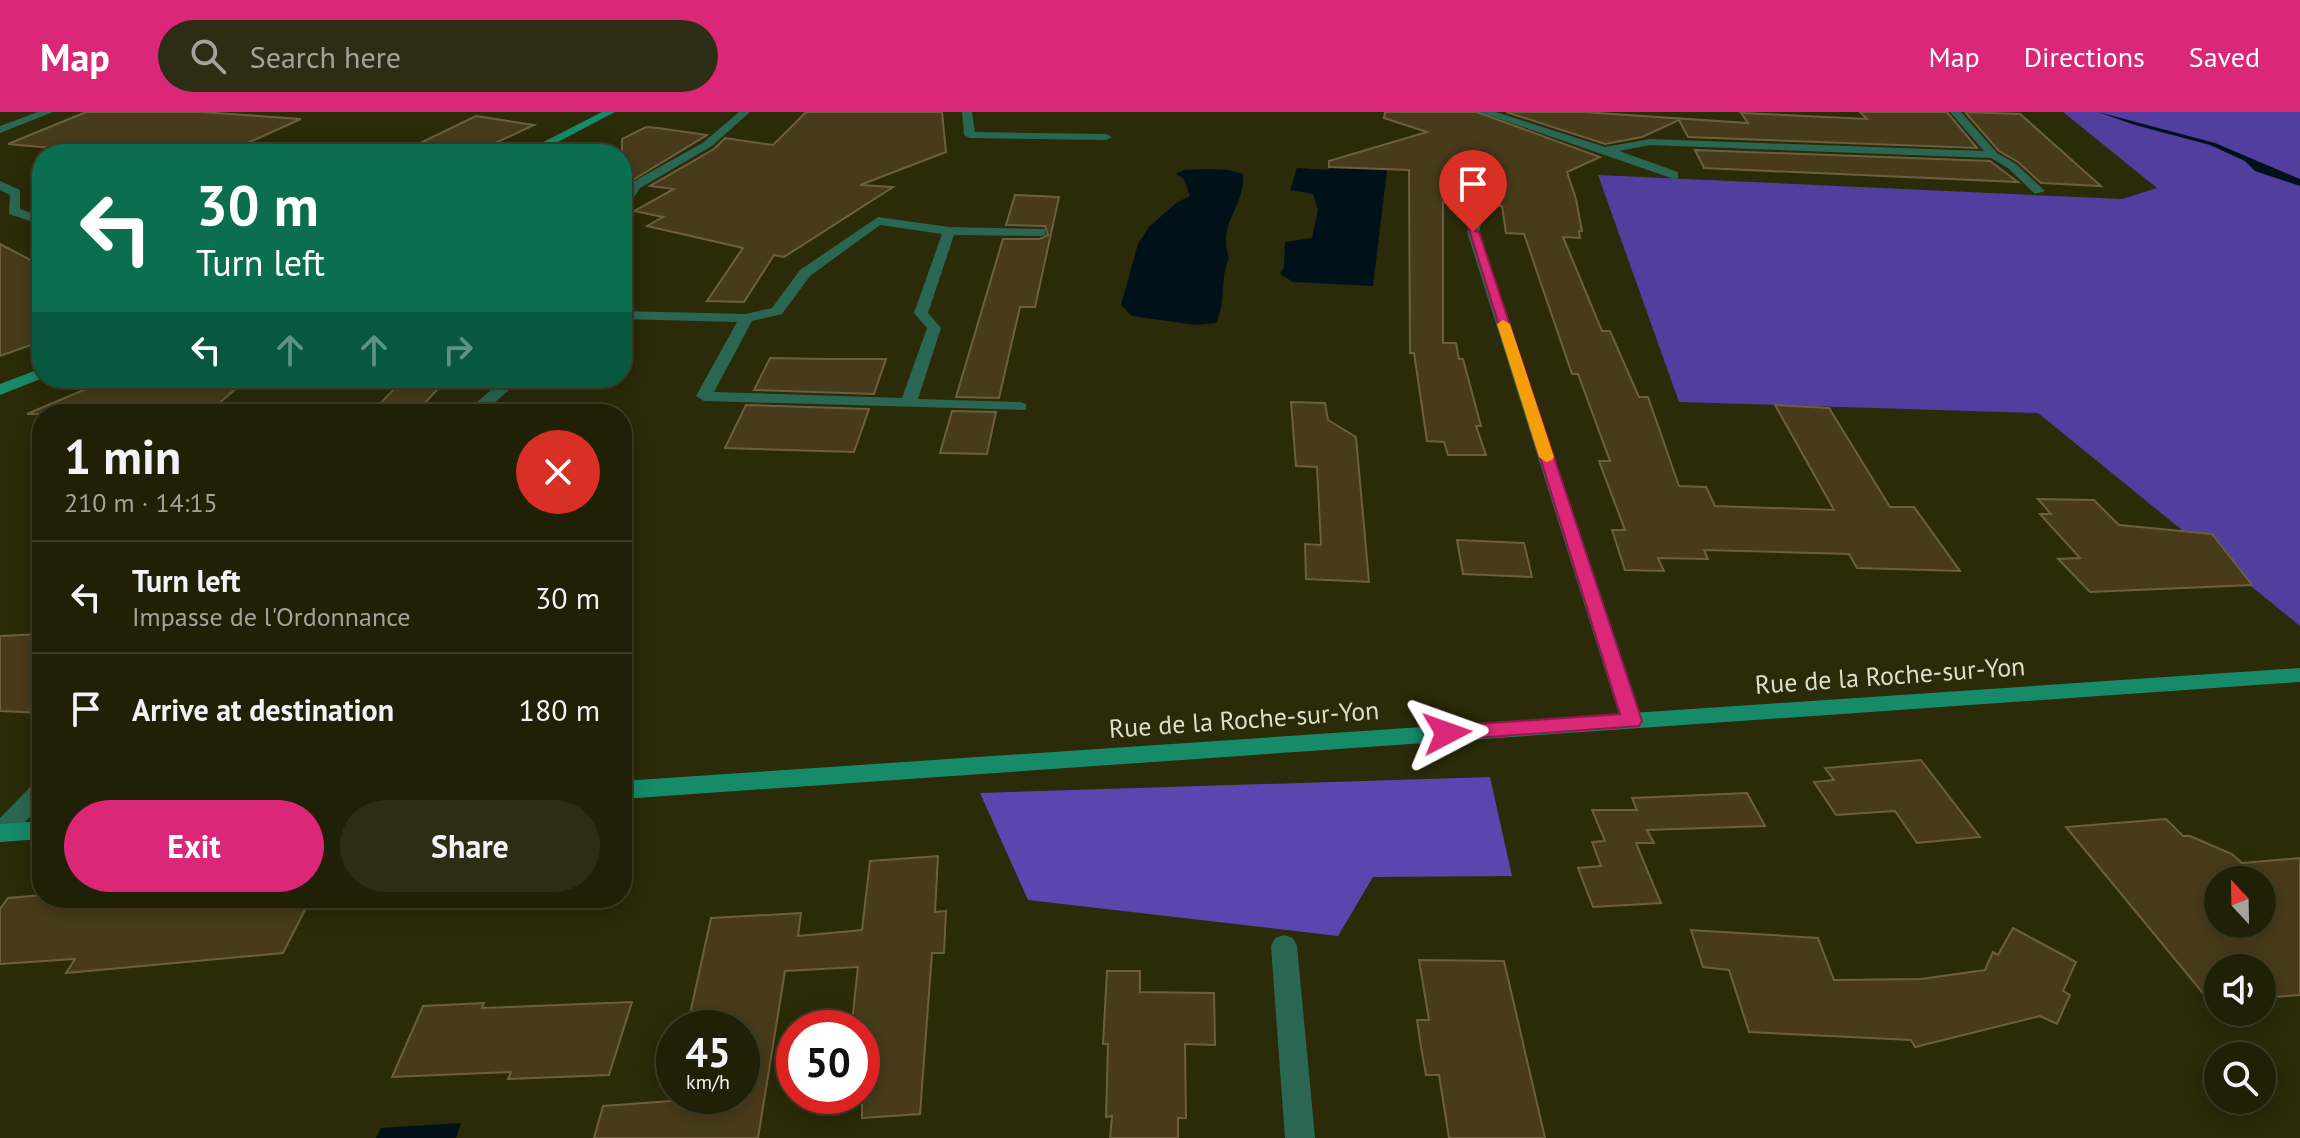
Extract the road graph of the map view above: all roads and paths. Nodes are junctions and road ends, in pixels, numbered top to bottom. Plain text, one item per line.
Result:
1 (48, 112) edge
2 (610, 112) edge
3 (745, 112) edge
4 (967, 112) edge
5 (1485, 112) edge
6 (1955, 112) edge
7 (0, 130) edge
8 (1106, 137) dead end
9 (546, 144) edge
10 (1605, 150) junction
11 (1993, 155) junction
12 (1674, 175) dead end
13 (0, 185) edge
14 (632, 191) edge
15 (2039, 191) dead end
16 (32, 218) edge
17 (1477, 218) dead end
18 (949, 231) junction
19 (1040, 232) dead end
20 (632, 315) edge
21 (746, 318) junction
22 (32, 377) edge
23 (503, 388) edge
24 (0, 390) edge
25 (483, 404) edge
26 (908, 404) junction
27 (1020, 407) dead end
28 (2300, 675) edge
29 (1632, 721) junction
30 (632, 789) edge
31 (32, 799) edge
32 (32, 831) edge
33 (0, 833) edge
34 (1284, 946) dead end
35 (1300, 1138) edge

1 - 7 street
2 - 9 main road
3 - 14 street
4 - 8 street
5 - 10 street
6 - 11 street
10 - 11 street
10 - 12 street
11 - 15 street
13 - 16 street
17 - 29 street
18 - 19 street
18 - 21 street
18 - 26 street
20 - 21 street
21 - 26 street
22 - 24 main road
23 - 25 street
26 - 27 street
28 - 29 main road, Rue de la Roche-sur-Yon
29 - 30 main road, Rue de la Roche-sur-Yon
31 - 33 street
32 - 33 main road
34 - 35 street

